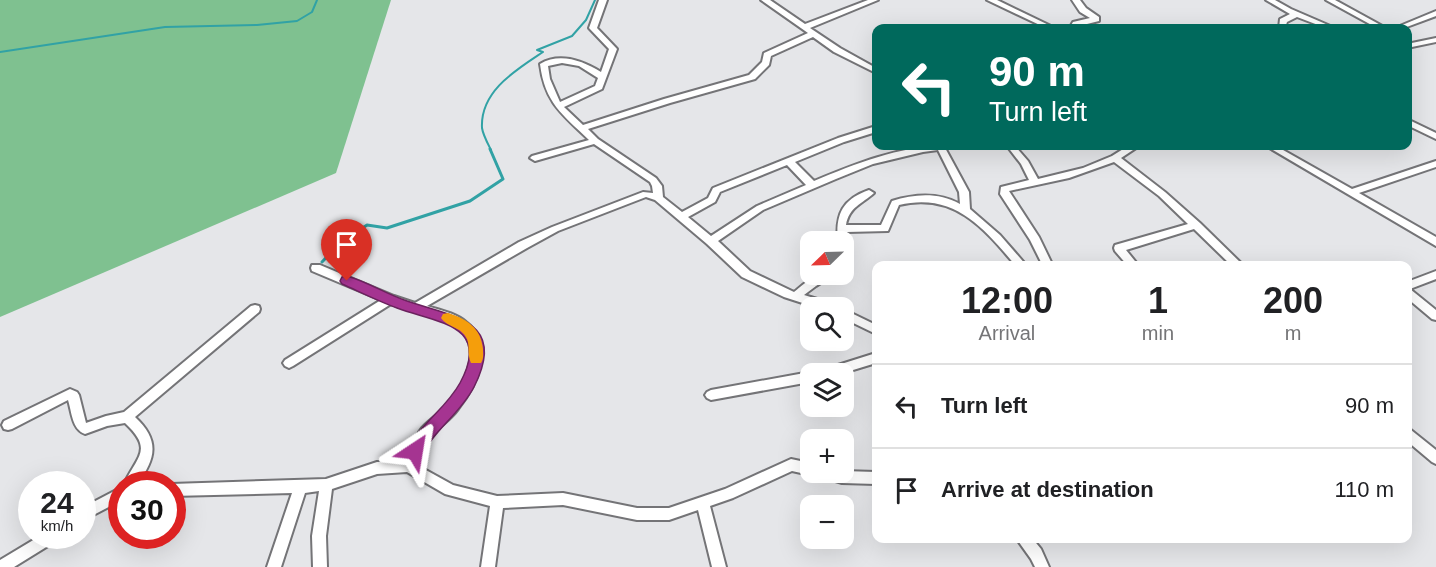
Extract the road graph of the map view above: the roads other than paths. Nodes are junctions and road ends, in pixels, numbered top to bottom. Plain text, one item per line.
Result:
1 (603, 0) edge
2 (765, 0) edge
3 (874, 0) edge
4 (991, 0) edge
5 (1076, 0) edge
6 (1270, 0) edge
7 (1330, 0) edge
8 (1436, 13) edge
9 (1297, 15) junction
10 (1042, 24) edge
11 (1076, 24) edge
12 (1283, 24) edge
13 (1321, 24) edge
14 (1375, 24) edge
15 (1409, 24) edge
16 (805, 27) junction
17 (814, 33) junction
18 (1436, 40) edge
19 (1412, 45) edge
20 (872, 69) edge
21 (603, 77) junction
22 (558, 106) junction
23 (1412, 124) edge
24 (582, 128) junction
25 (872, 130) edge
26 (1436, 136) edge
27 (595, 141) junction
28 (919, 150) edge
29 (942, 150) edge
30 (1015, 150) edge
31 (1127, 150) edge
32 (1277, 150) edge
33 (535, 158) dead end
34 (1115, 158) junction
35 (790, 162) junction
36 (1436, 164) edge
37 (1035, 183) junction
38 (812, 185) junction
39 (1351, 193) junction
40 (869, 194) dead end
41 (658, 198) junction
42 (965, 209) junction
43 (681, 217) junction
44 (1197, 225) junction
45 (843, 228) joint
46 (711, 241) junction
47 (1436, 242) edge
48 (1018, 261) edge
49 (1046, 261) edge
50 (1130, 261) edge
51 (1234, 261) edge
52 (316, 268) dead end
53 (1436, 275) edge
54 (1412, 284) edge
55 (811, 285) edge
56 (796, 296) junction
57 (1412, 296) edge
58 (800, 297) edge
59 (390, 299) junction
60 (415, 308) junction
61 (255, 309) dead end
62 (1436, 316) edge
63 (854, 319) edge
64 (872, 328) edge
65 (872, 359) edge
66 (289, 363) dead end
67 (854, 365) edge
68 (800, 379) edge
69 (711, 395) dead end
70 (127, 417) junction
71 (8, 425) dead end
72 (1412, 438) edge
73 (1436, 459) edge
74 (408, 466) junction
75 (800, 467) edge
76 (141, 471) edge
77 (854, 477) edge
78 (872, 478) edge
79 (326, 485) junction
80 (300, 488) junction
81 (186, 490) edge
82 (497, 502) junction
83 (702, 502) junction
84 (1027, 543) edge
85 (30, 549) edge
86 (2, 567) edge
87 (274, 567) edge
88 (320, 567) edge
89 (488, 567) edge
90 (719, 567) edge
91 (1042, 567) edge

1 - 21 street
2 - 16 street
3 - 16 street
4 - 10 street
5 - 11 street
6 - 9 street
7 - 14 street
8 - 15 street
9 - 12 street
9 - 13 street
16 - 17 street
17 - 20 street
17 - 24 street
18 - 19 street
21 - 22 street
21 - 22 street
22 - 24 street
23 - 26 street
24 - 27 street
25 - 35 street
27 - 33 street
27 - 41 street
28 - 38 street
29 - 42 street
30 - 37 street
31 - 34 street
32 - 39 street
34 - 37 street
34 - 44 street
35 - 38 street
35 - 43 street
36 - 39 street
37 - 49 street
38 - 46 street
39 - 47 street
40 - 45 street
41 - 43 street
41 - 60 street
42 - 45 street
42 - 48 street
43 - 46 street
44 - 50 street
44 - 51 street
46 - 56 street
52 - 59 street
53 - 54 street
55 - 56 street
56 - 58 street
57 - 62 street
59 - 60 street
59 - 66 street
60 - 74 street
61 - 70 street
63 - 64 street
65 - 67 street
68 - 69 street
70 - 71 street
70 - 76 street
72 - 73 street
74 - 79 street
74 - 82 street
75 - 83 street
77 - 78 street
79 - 80 street
79 - 88 street
80 - 81 street
80 - 87 street
82 - 83 street
82 - 89 street
83 - 90 street
84 - 91 street
85 - 86 street

